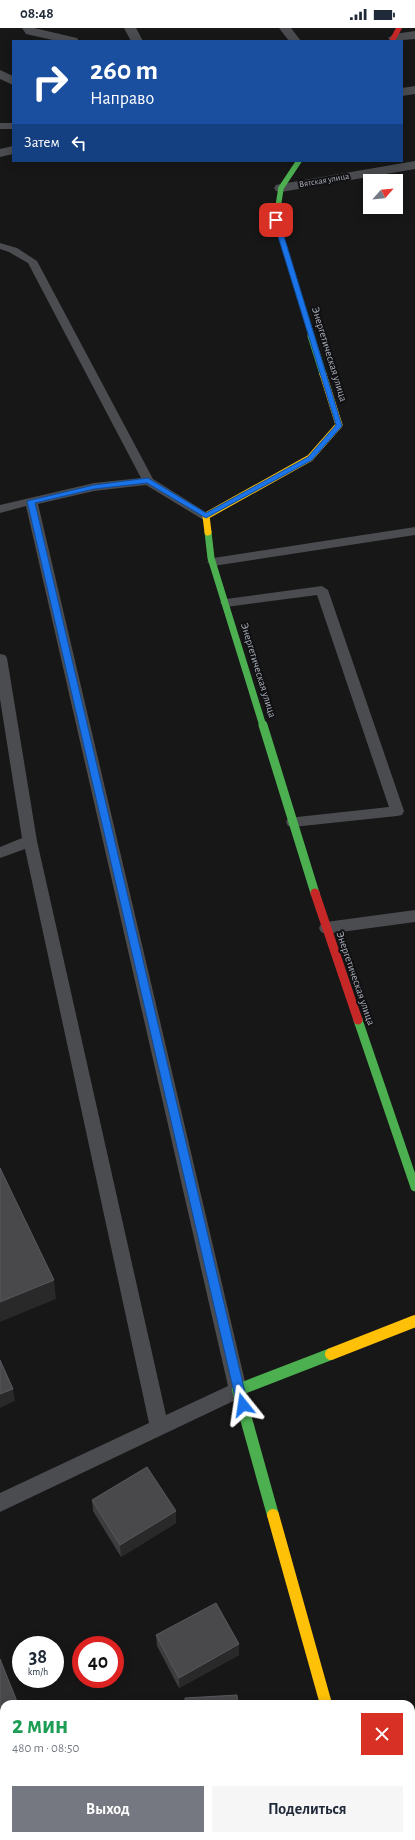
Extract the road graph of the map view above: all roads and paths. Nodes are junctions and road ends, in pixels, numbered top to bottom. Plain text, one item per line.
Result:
1 (28, 28) edge
2 (130, 28) edge
3 (285, 28) edge
4 (415, 35) edge
5 (395, 36) edge
6 (69, 40) edge
7 (136, 40) edge
8 (294, 40) edge
9 (0, 74) edge
10 (12, 80) edge
11 (415, 90) edge
12 (403, 92) edge
13 (0, 126) edge
14 (12, 126) edge
15 (12, 150) edge
16 (0, 153) edge
17 (298, 162) edge
18 (415, 165) edge
19 (281, 188) junction
20 (0, 246) edge
21 (148, 481) junction
22 (31, 501) junction
23 (0, 509) edge
24 (206, 516) junction
25 (415, 532) edge
26 (213, 562) junction
27 (226, 603) junction
28 (0, 658) edge
29 (293, 822) junction
30 (30, 841) junction
31 (0, 852) edge
32 (415, 916) edge
33 (326, 928) junction
34 (415, 1187) edge
35 (415, 1322) edge
36 (238, 1390) junction
37 (159, 1427) junction
38 (0, 1503) edge
39 (325, 1700) edge

1 - 6 street
2 - 7 street
3 - 8 street
4 - 5 street
9 - 10 street
11 - 12 street
13 - 14 lane
15 - 16 street
17 - 19 street
18 - 19 street, Вятская улица
19 - 24 street, Энергетическая улица
20 - 21 lane
21 - 22 lane
21 - 24 lane
22 - 23 lane
22 - 36 lane
24 - 26 street, Энергетическая улица
25 - 26 lane
26 - 27 street, Энергетическая улица
27 - 29 street, Энергетическая улица
27 - 29 lane
28 - 30 lane
29 - 33 street, Энергетическая улица
30 - 31 lane
30 - 37 lane
32 - 33 lane
33 - 34 street, Энергетическая улица
35 - 36 street
36 - 37 lane
36 - 39 street
37 - 38 lane

